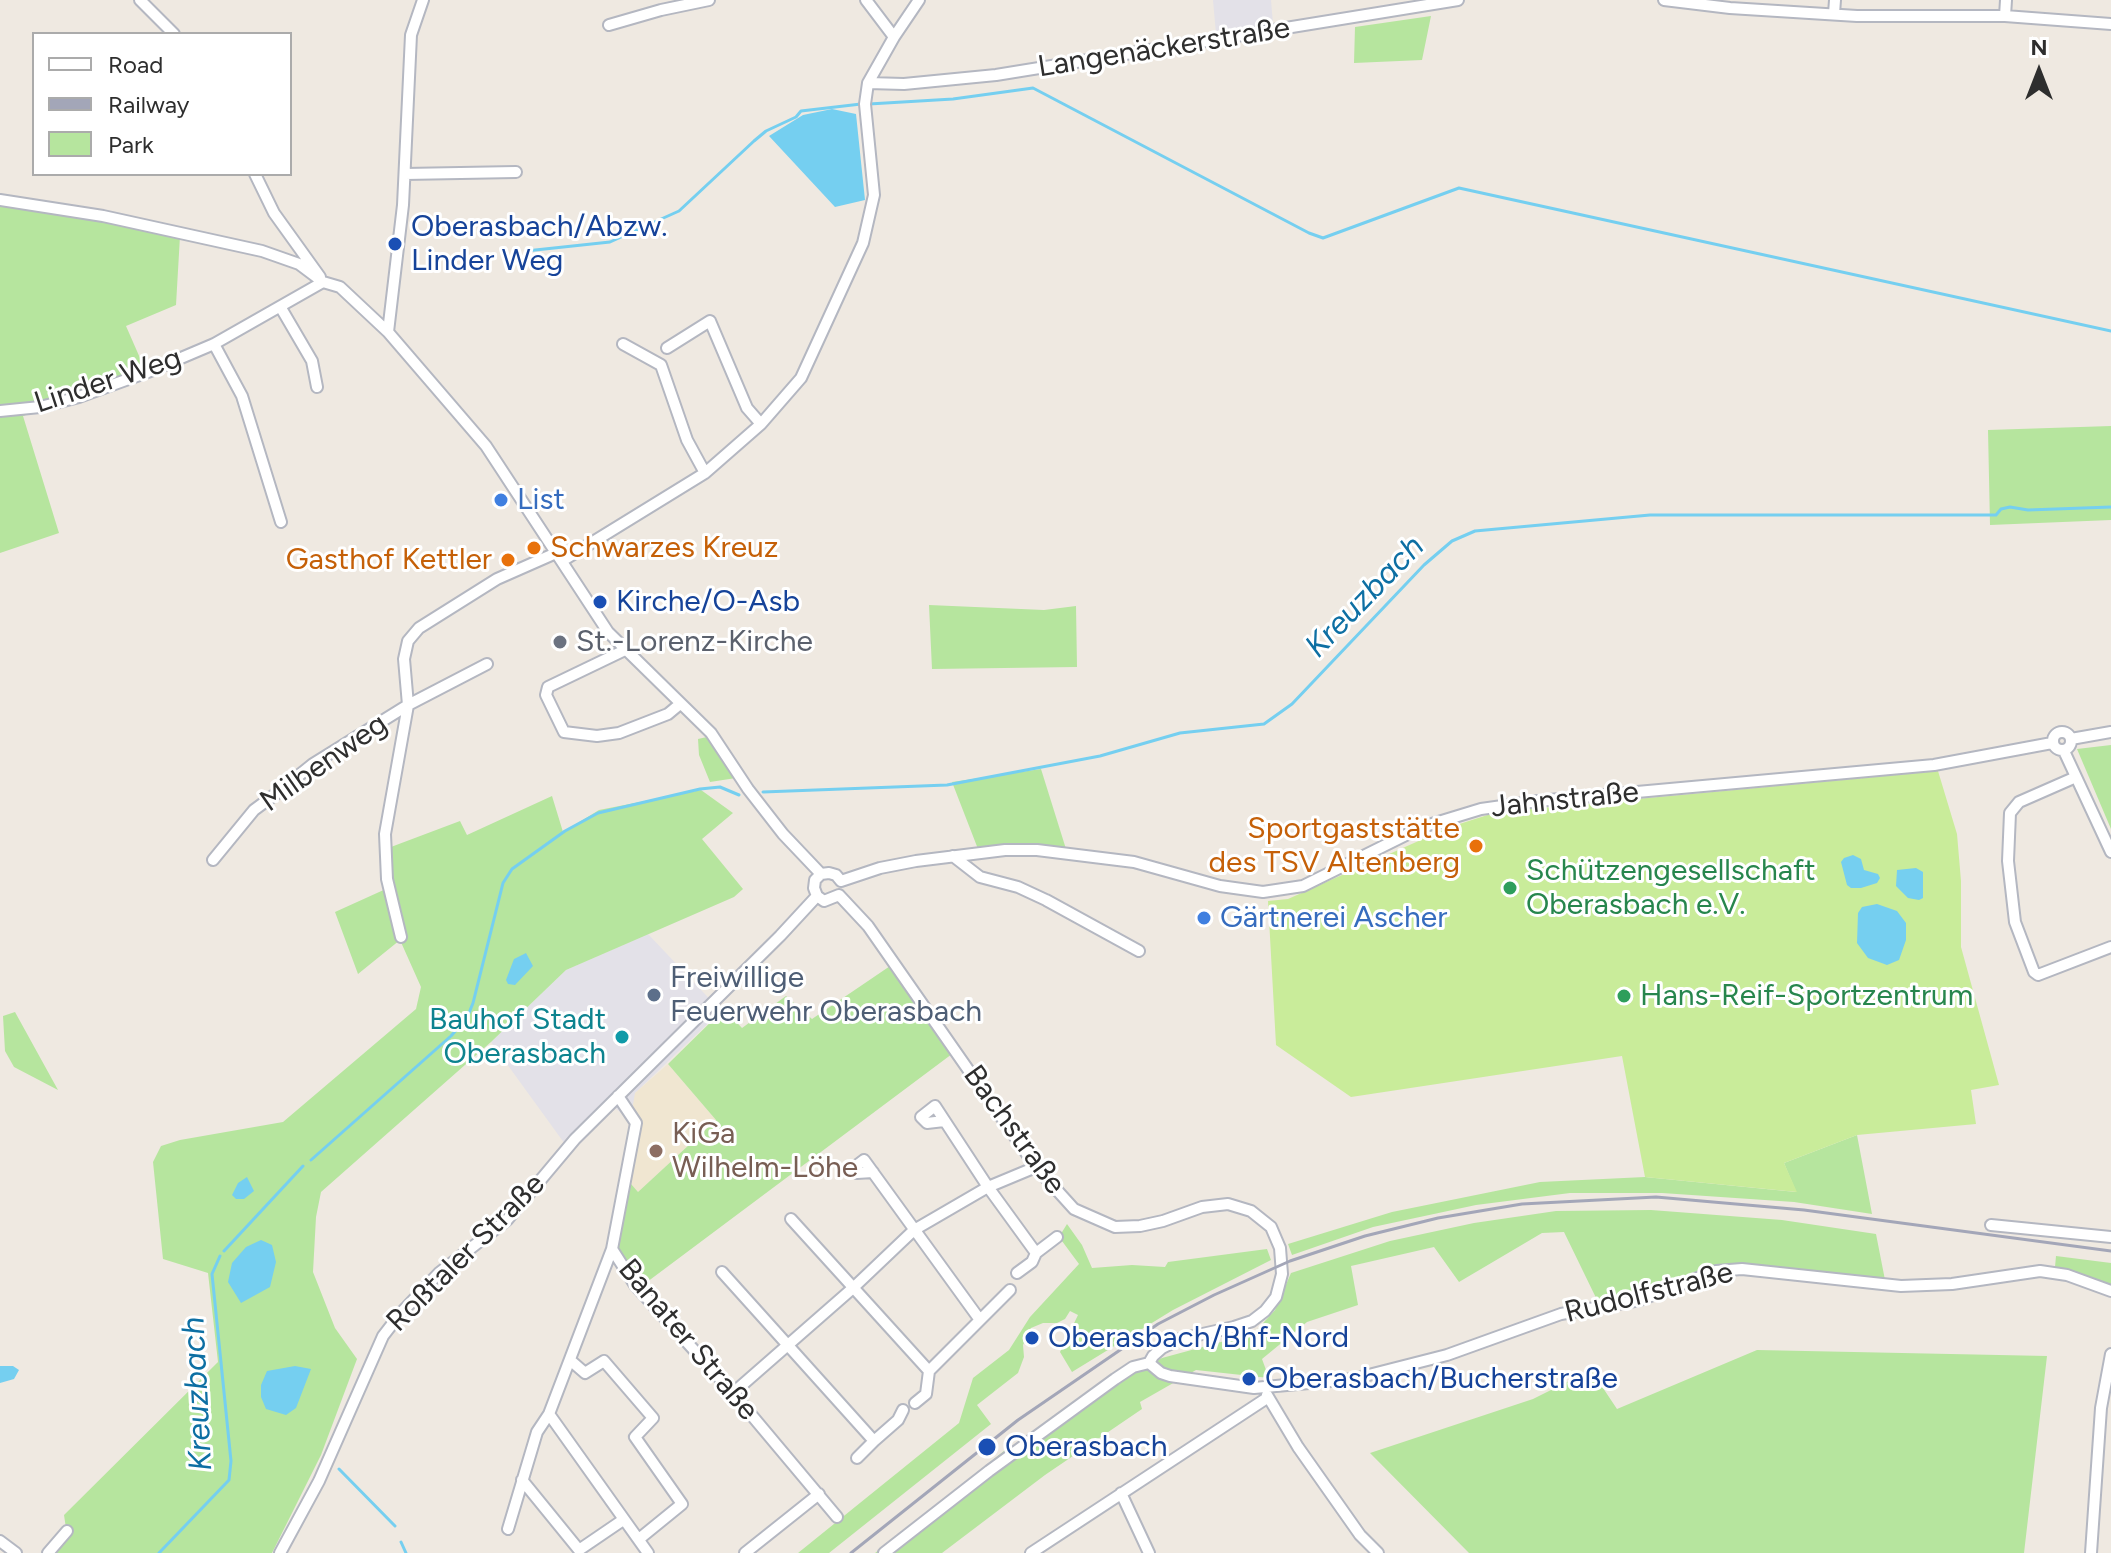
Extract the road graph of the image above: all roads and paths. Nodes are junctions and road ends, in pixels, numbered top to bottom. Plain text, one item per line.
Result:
1 (140, 0) edge
2 (423, 0) edge
3 (709, 0) edge
4 (866, 0) edge
5 (919, 0) edge
6 (1458, 0) edge
7 (1664, 0) edge
8 (1835, 0) edge
9 (2006, 0) edge
10 (660, 5) edge
11 (1834, 14) junction
12 (2005, 16) junction
13 (2111, 24) edge
14 (609, 25) dead end
15 (172, 32) edge
16 (894, 37) junction
17 (868, 83) junction
18 (516, 172) dead end
19 (405, 174) junction
20 (256, 176) edge
21 (0, 200) edge
22 (323, 282) junction
23 (281, 308) junction
24 (388, 332) junction
25 (214, 344) junction
26 (623, 344) dead end
27 (667, 348) dead end
28 (317, 387) dead end
29 (0, 411) edge
30 (761, 424) junction
31 (705, 473) junction
32 (281, 522) dead end
33 (559, 557) junction
34 (625, 650) junction
35 (487, 664) dead end
36 (680, 704) junction
37 (408, 705) junction
38 (2111, 732) edge
39 (2071, 739) junction
40 (2052, 743) junction
41 (2064, 751) junction
42 (2076, 777) junction
43 (2111, 852) edge
44 (953, 856) junction
45 (213, 860) dead end
46 (821, 874) junction
47 (841, 881) junction
48 (839, 895) junction
49 (817, 896) junction
50 (401, 937) dead end
51 (2111, 947) edge
52 (1139, 951) dead end
53 (618, 1096) junction
54 (944, 1121) dead end
55 (1036, 1167) junction
56 (873, 1172) dead end
57 (988, 1187) junction
58 (791, 1219) dead end
59 (1991, 1225) dead end
60 (914, 1230) junction
61 (1057, 1237) dead end
62 (2111, 1237) edge
63 (612, 1249) junction
64 (1036, 1253) junction
65 (722, 1272) dead end
66 (1017, 1273) dead end
67 (853, 1288) junction
68 (1010, 1290) dead end
69 (2111, 1291) edge
70 (980, 1320) junction
71 (789, 1344) junction
72 (2111, 1354) edge
73 (570, 1360) junction
74 (1149, 1363) junction
75 (929, 1371) junction
76 (733, 1393) junction
77 (1267, 1393) junction
78 (915, 1403) dead end
79 (549, 1414) junction
80 (900, 1415) dead end
81 (874, 1441) junction
82 (857, 1458) dead end
83 (2096, 1475) junction
84 (2111, 1477) edge
85 (522, 1480) junction
86 (1121, 1493) junction
87 (819, 1494) junction
88 (837, 1517) dead end
89 (623, 1520) junction
90 (508, 1529) dead end
91 (67, 1531) dead end
92 (639, 1539) junction
93 (0, 1541) edge
94 (1376, 1552) edge
95 (16, 1553) edge
96 (48, 1553) edge
97 (280, 1553) edge
98 (648, 1553) edge
99 (745, 1553) edge
100 (884, 1553) edge
101 (1032, 1553) edge
102 (1149, 1553) edge
103 (2091, 1553) edge

1 - 15 street
2 - 19 street
3 - 10 street
4 - 16 street
5 - 16 street
6 - 17 street, Langenäckerstraße
7 - 11 street
8 - 11 street
9 - 12 street
10 - 14 street
11 - 12 street
12 - 13 street
16 - 17 street
17 - 30 street, Milbenweg
18 - 19 street
19 - 24 street
20 - 22 street
21 - 22 street
22 - 23 street, Linder Weg
22 - 24 street
23 - 25 street, Linder Weg
23 - 28 street
24 - 33 street
25 - 29 street, Linder Weg
25 - 32 street, Linder Weg
26 - 31 street
27 - 30 street
30 - 31 street, Milbenweg
31 - 33 street, Milbenweg
33 - 34 street
33 - 37 street, Milbenweg
34 - 36 street
34 - 36 street
35 - 37 street
36 - 46 street
37 - 45 street, Milbenweg
37 - 50 street
38 - 39 street, Jahnstraße
39 - 40 street, Jahnstraße
39 - 41 street
40 - 41 street
40 - 44 street, Jahnstraße
41 - 42 street
42 - 43 street
42 - 51 street
44 - 47 street, Jahnstraße
44 - 52 street
46 - 47 street
46 - 49 street
47 - 48 street
48 - 49 street
48 - 55 street, Bachstraße
49 - 53 street, Roßtaler Straße
53 - 63 street, Banater Straße
53 - 97 street, Roßtaler Straße
54 - 57 street
55 - 57 street
55 - 74 street, Bachstraße
56 - 60 street
57 - 60 street
57 - 64 street
58 - 67 street
59 - 62 street
60 - 67 street
60 - 70 street
61 - 64 street
63 - 73 street
63 - 76 street, Banater Straße
64 - 66 street
65 - 71 street
67 - 71 street
67 - 75 street
68 - 70 street
69 - 77 street, Rudolfstraße
70 - 75 street
71 - 76 street
71 - 81 street
72 - 83 street
73 - 79 street
73 - 92 street
74 - 77 street, Rudolfstraße
74 - 100 street, Bachstraße
75 - 78 street
76 - 87 street, Banater Straße
77 - 86 street
77 - 94 street
79 - 85 street
79 - 89 street
80 - 81 street
81 - 82 street
83 - 84 street
83 - 103 street
85 - 89 street
85 - 90 street
86 - 101 street
86 - 102 street
87 - 88 street, Banater Straße
87 - 99 street
89 - 92 street
91 - 96 street
92 - 98 street
93 - 95 street

